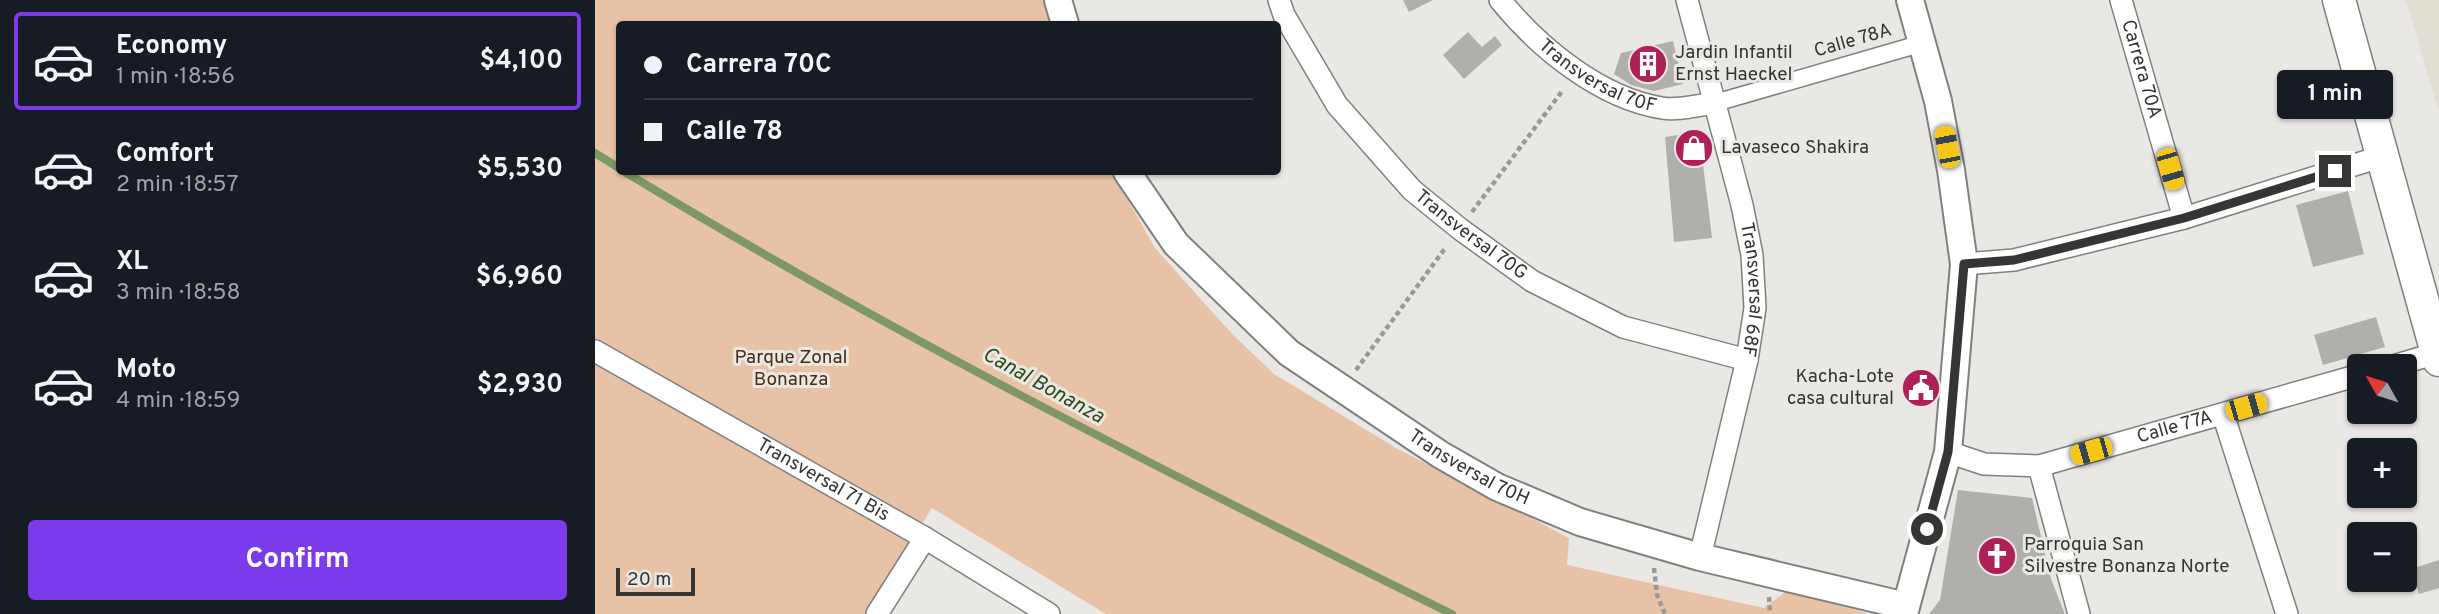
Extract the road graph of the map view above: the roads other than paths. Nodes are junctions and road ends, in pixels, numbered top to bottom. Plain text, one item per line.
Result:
1 (1058, 0) edge
2 (1279, 0) edge
3 (1500, 0) edge
4 (1687, 0) edge
5 (1910, 0) edge
6 (2121, 0) edge
7 (2339, 0) edge
8 (1064, 21) edge
9 (1923, 43) junction
10 (1715, 103) junction
11 (2383, 156) junction
12 (1129, 175) edge
13 (2184, 218) junction
14 (1964, 264) junction
15 (595, 351) edge
16 (2438, 357) edge
17 (1747, 360) junction
18 (2417, 361) edge
19 (2347, 378) edge
20 (2223, 414) junction
21 (1948, 452) junction
22 (2039, 466) junction
23 (925, 538) junction
24 (1700, 557) junction
25 (1905, 610) edge
26 (877, 614) edge
27 (1049, 614) edge
28 (2079, 614) edge
29 (2287, 614) edge

1 - 8 street
2 - 17 street, Transversal 70G
3 - 10 street, Transversal 70F
4 - 10 street, Transversal 68F
5 - 9 street
6 - 13 street, Carrera 70A
7 - 11 main road
9 - 10 street, Calle 78A
9 - 14 street
10 - 17 street, Transversal 68F
11 - 13 street
11 - 16 main road
12 - 24 street, Transversal 70H
13 - 14 street
14 - 21 street
15 - 23 street, Transversal 71 Bis
16 - 18 street
17 - 24 street, Transversal 68F
19 - 20 street, Calle 77A
20 - 22 street, Calle 77A
20 - 29 street
21 - 22 street, Calle 77A
21 - 25 street
22 - 28 street
23 - 26 street
23 - 27 street, Transversal 71 Bis
24 - 25 street, Transversal 70H

